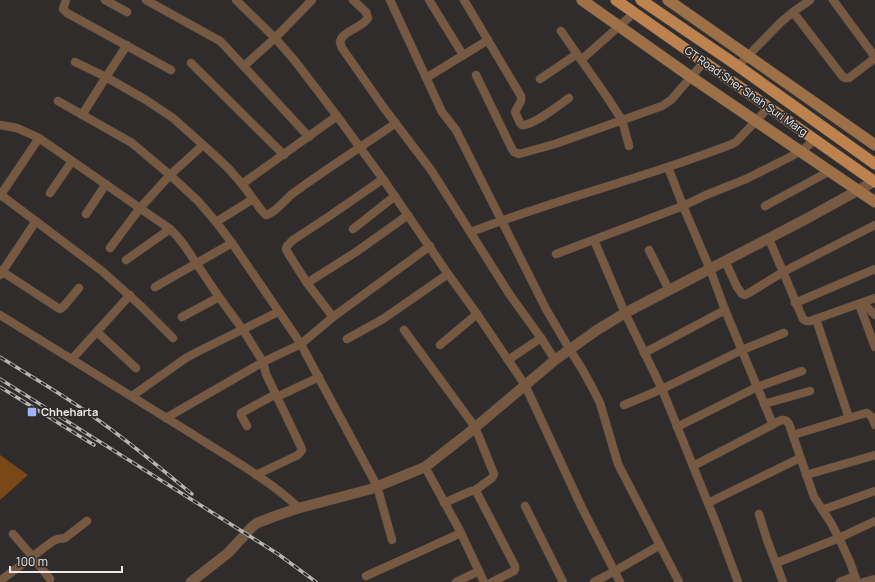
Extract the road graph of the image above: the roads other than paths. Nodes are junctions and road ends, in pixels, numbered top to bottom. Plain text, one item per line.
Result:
1 (66, 0) edge
2 (105, 0) edge
3 (236, 0) edge
4 (312, 0) edge
5 (353, 0) edge
6 (390, 0) edge
7 (429, 0) edge
8 (464, 0) edge
9 (582, 0) edge
10 (616, 0) edge
11 (641, 0) edge
12 (668, 0) edge
13 (810, 0) edge
14 (833, 0) edge
15 (151, 1) edge
16 (126, 12) dead end
17 (793, 12) junction
18 (634, 13) junction
19 (620, 26) junction
20 (561, 32) dead end
21 (275, 38) junction
22 (488, 40) junction
23 (127, 45) junction
24 (462, 55) junction
25 (748, 56) junction
26 (579, 57) junction
27 (875, 58) edge
28 (75, 62) dead end
29 (704, 62) junction
30 (191, 63) dead end
31 (244, 66) junction
32 (738, 66) junction
33 (171, 70) dead end
34 (476, 75) dead end
35 (106, 77) junction
36 (690, 77) junction
37 (426, 78) junction
38 (540, 79) dead end
39 (569, 98) dead end
40 (58, 101) dead end
41 (769, 107) junction
42 (82, 115) junction
43 (337, 116) junction
44 (622, 120) junction
45 (756, 122) junction
46 (396, 123) junction
47 (0, 124) edge
48 (309, 137) junction
49 (39, 138) junction
50 (815, 140) junction
51 (203, 145) junction
52 (875, 145) edge
53 (629, 146) dead end
54 (360, 147) junction
55 (800, 151) junction
56 (284, 155) junction
57 (72, 161) junction
58 (875, 164) edge
59 (668, 168) junction
60 (830, 171) junction
61 (170, 175) junction
62 (383, 179) junction
63 (875, 182) edge
64 (106, 184) junction
65 (242, 184) junction
66 (858, 190) junction
67 (50, 193) dead end
68 (0, 195) edge
69 (395, 196) junction
70 (253, 199) junction
71 (875, 202) edge
72 (683, 206) junction
73 (764, 206) dead end
74 (140, 208) junction
75 (86, 214) dead end
76 (408, 215) junction
77 (502, 220) junction
78 (36, 221) junction
79 (216, 222) junction
80 (875, 225) edge
81 (170, 229) junction
82 (353, 229) dead end
83 (471, 232) junction
84 (769, 239) junction
85 (594, 240) junction
86 (232, 243) junction
87 (430, 246) junction
88 (110, 248) dead end
89 (649, 250) dead end
90 (556, 254) dead end
91 (126, 260) dead end
92 (725, 261) junction
93 (196, 263) junction
94 (710, 269) junction
95 (875, 269) edge
96 (1, 272) edge
97 (783, 272) junction
98 (448, 274) junction
99 (307, 283) junction
100 (155, 287) dead end
101 (79, 288) dead end
102 (669, 290) junction
103 (130, 295) junction
104 (219, 297) junction
105 (875, 298) edge
106 (796, 303) junction
107 (861, 303) junction
108 (725, 310) junction
109 (278, 312) junction
110 (625, 313) junction
111 (477, 314) junction
112 (0, 315) edge
113 (875, 315) edge
114 (182, 317) dead end
115 (333, 317) junction
116 (816, 318) junction
117 (243, 330) junction
118 (404, 330) dead end
119 (97, 332) junction
120 (784, 333) dead end
121 (174, 338) dead end
122 (541, 338) junction
123 (347, 339) dead end
124 (301, 344) junction
125 (440, 345) dead end
126 (875, 347) edge
127 (570, 350) junction
128 (742, 350) junction
129 (644, 353) junction
130 (72, 359) junction
131 (508, 360) junction
132 (555, 360) junction
133 (263, 362) junction
134 (136, 368) dead end
135 (802, 371) dead end
136 (319, 377) junction
137 (525, 385) junction
138 (757, 387) junction
139 (662, 389) junction
140 (810, 391) dead end
141 (276, 395) junction
142 (132, 396) junction
143 (764, 404) junction
144 (624, 405) dead end
145 (166, 418) junction
146 (850, 418) junction
147 (874, 419) edge
148 (772, 425) junction
149 (247, 426) dead end
150 (475, 427) junction
151 (677, 427) junction
152 (793, 435) junction
153 (875, 455) edge
154 (800, 458) junction
155 (693, 466) junction
156 (425, 468) junction
157 (256, 475) junction
158 (806, 475) junction
159 (377, 486) junction
160 (474, 491) junction
161 (875, 491) edge
162 (444, 503) junction
163 (708, 503) junction
164 (525, 506) dead end
165 (299, 508) junction
166 (822, 510) junction
167 (759, 514) dead end
168 (87, 521) dead end
169 (875, 521) edge
170 (461, 533) junction
171 (13, 534) dead end
172 (839, 538) junction
173 (392, 540) dead end
174 (660, 545) junction
175 (32, 556) junction
176 (776, 563) junction
177 (479, 571) junction
178 (615, 572) junction
179 (366, 576) dead end
180 (50, 579) dead end
181 (856, 579) edge
182 (875, 579) edge
183 (0, 580) edge
184 (192, 582) edge
185 (456, 582) edge
186 (484, 582) edge
187 (492, 582) edge
188 (563, 582) edge
189 (594, 582) edge
190 (620, 582) edge
191 (679, 582) edge
192 (738, 582) edge
193 (783, 582) edge
194 (840, 582) edge
195 (864, 582) edge

1 - 23 street
2 - 16 street
3 - 21 street
4 - 21 street
5 - 46 street
6 - 37 street
7 - 24 street
8 - 22 street
9 - 19 main road
10 - 18 main road, GT Road;Sher Shah Suri Marg
11 - 32 main road, GT Road;Sher Shah Suri Marg
12 - 25 main road
13 - 17 street
14 - 27 street
15 - 31 street
17 - 25 street
17 - 27 street
18 - 19 street
18 - 29 main road, GT Road;Sher Shah Suri Marg
19 - 26 street
19 - 36 main road
20 - 26 street
21 - 31 street
21 - 43 street
22 - 24 street
22 - 39 street
23 - 33 street
23 - 35 street
24 - 37 street
25 - 32 street
25 - 52 main road
26 - 38 street
26 - 44 street
28 - 35 street
29 - 36 street
29 - 41 main road, GT Road;Sher Shah Suri Marg
30 - 56 street
31 - 48 street
32 - 58 main road, GT Road;Sher Shah Suri Marg
34 - 44 street
35 - 42 street
35 - 51 street
36 - 44 street
36 - 45 main road
37 - 77 street
40 - 42 street
41 - 45 street
41 - 50 main road, GT Road;Sher Shah Suri Marg
42 - 61 street
43 - 48 street
43 - 54 street
44 - 53 street
45 - 55 main road
45 - 59 street
46 - 54 street
46 - 83 street
47 - 49 street
48 - 56 street
49 - 57 street
49 - 68 street
50 - 55 street
50 - 63 main road, GT Road;Sher Shah Suri Marg
51 - 61 street
51 - 65 street
54 - 62 street
54 - 70 street
55 - 60 main road
55 - 72 street
56 - 65 street
57 - 64 street
57 - 67 street
59 - 72 street
59 - 77 street
60 - 66 main road
60 - 73 street
61 - 74 street
61 - 79 street
62 - 69 street
62 - 99 street
63 - 66 street
64 - 74 street
64 - 75 street
65 - 70 street
66 - 71 main road
66 - 84 street
68 - 78 street
69 - 76 street
69 - 82 street
70 - 79 street
72 - 85 street
72 - 94 street
74 - 81 street
74 - 88 street
76 - 87 street
76 - 99 street
77 - 83 street
77 - 127 street
78 - 96 street
78 - 103 street
79 - 86 street
80 - 97 street
81 - 91 street
81 - 93 street
83 - 122 street
84 - 92 street
84 - 97 street
85 - 90 street
85 - 110 street
86 - 93 street
86 - 109 street
87 - 98 street
87 - 115 street
89 - 102 street
92 - 94 street
92 - 97 street
93 - 100 street
93 - 104 street
94 - 102 street
94 - 108 street
95 - 106 street
96 - 101 street
97 - 106 street
98 - 111 street
98 - 123 street
99 - 115 street
102 - 110 street
103 - 119 street
103 - 121 street
104 - 114 street
104 - 117 street
105 - 107 street
106 - 116 street
107 - 113 street
107 - 116 street
107 - 126 street
108 - 128 street
108 - 129 street
109 - 117 street
109 - 124 street
110 - 127 street
110 - 129 street
111 - 125 street
111 - 131 street
112 - 130 street
115 - 124 street
116 - 146 street
117 - 133 street
117 - 142 street
118 - 150 street
119 - 130 street
119 - 134 street
120 - 128 street
122 - 131 street
122 - 132 street
124 - 133 street
124 - 136 street
127 - 132 street
127 - 174 street
128 - 138 street
128 - 139 street
129 - 139 street
130 - 142 street
131 - 137 street
132 - 137 street
133 - 141 street
133 - 145 street
135 - 138 street
136 - 141 street
136 - 159 street
137 - 150 street
137 - 178 street
138 - 143 street
138 - 151 street
139 - 144 street
139 - 151 street
140 - 143 street
141 - 149 street
141 - 157 street
142 - 145 street
143 - 148 street
145 - 157 street
146 - 147 street
146 - 152 street
148 - 152 street
148 - 155 street
150 - 156 street
150 - 160 street
151 - 155 street
152 - 154 street
153 - 158 street
154 - 158 street
154 - 163 street
155 - 163 street
156 - 159 street
156 - 162 street
157 - 165 street
158 - 166 street
159 - 165 street
159 - 173 street
160 - 162 street
160 - 187 street
161 - 166 street
162 - 170 street
163 - 192 street
164 - 188 street
165 - 184 street
166 - 172 street
167 - 176 street
168 - 175 street
169 - 172 street
170 - 177 street
170 - 179 street
171 - 175 street
172 - 176 street
172 - 181 street
174 - 178 street
174 - 191 street
175 - 180 street
175 - 183 street
176 - 193 street
177 - 185 street
177 - 186 street
178 - 189 street
178 - 190 street
181 - 194 street
182 - 195 street

